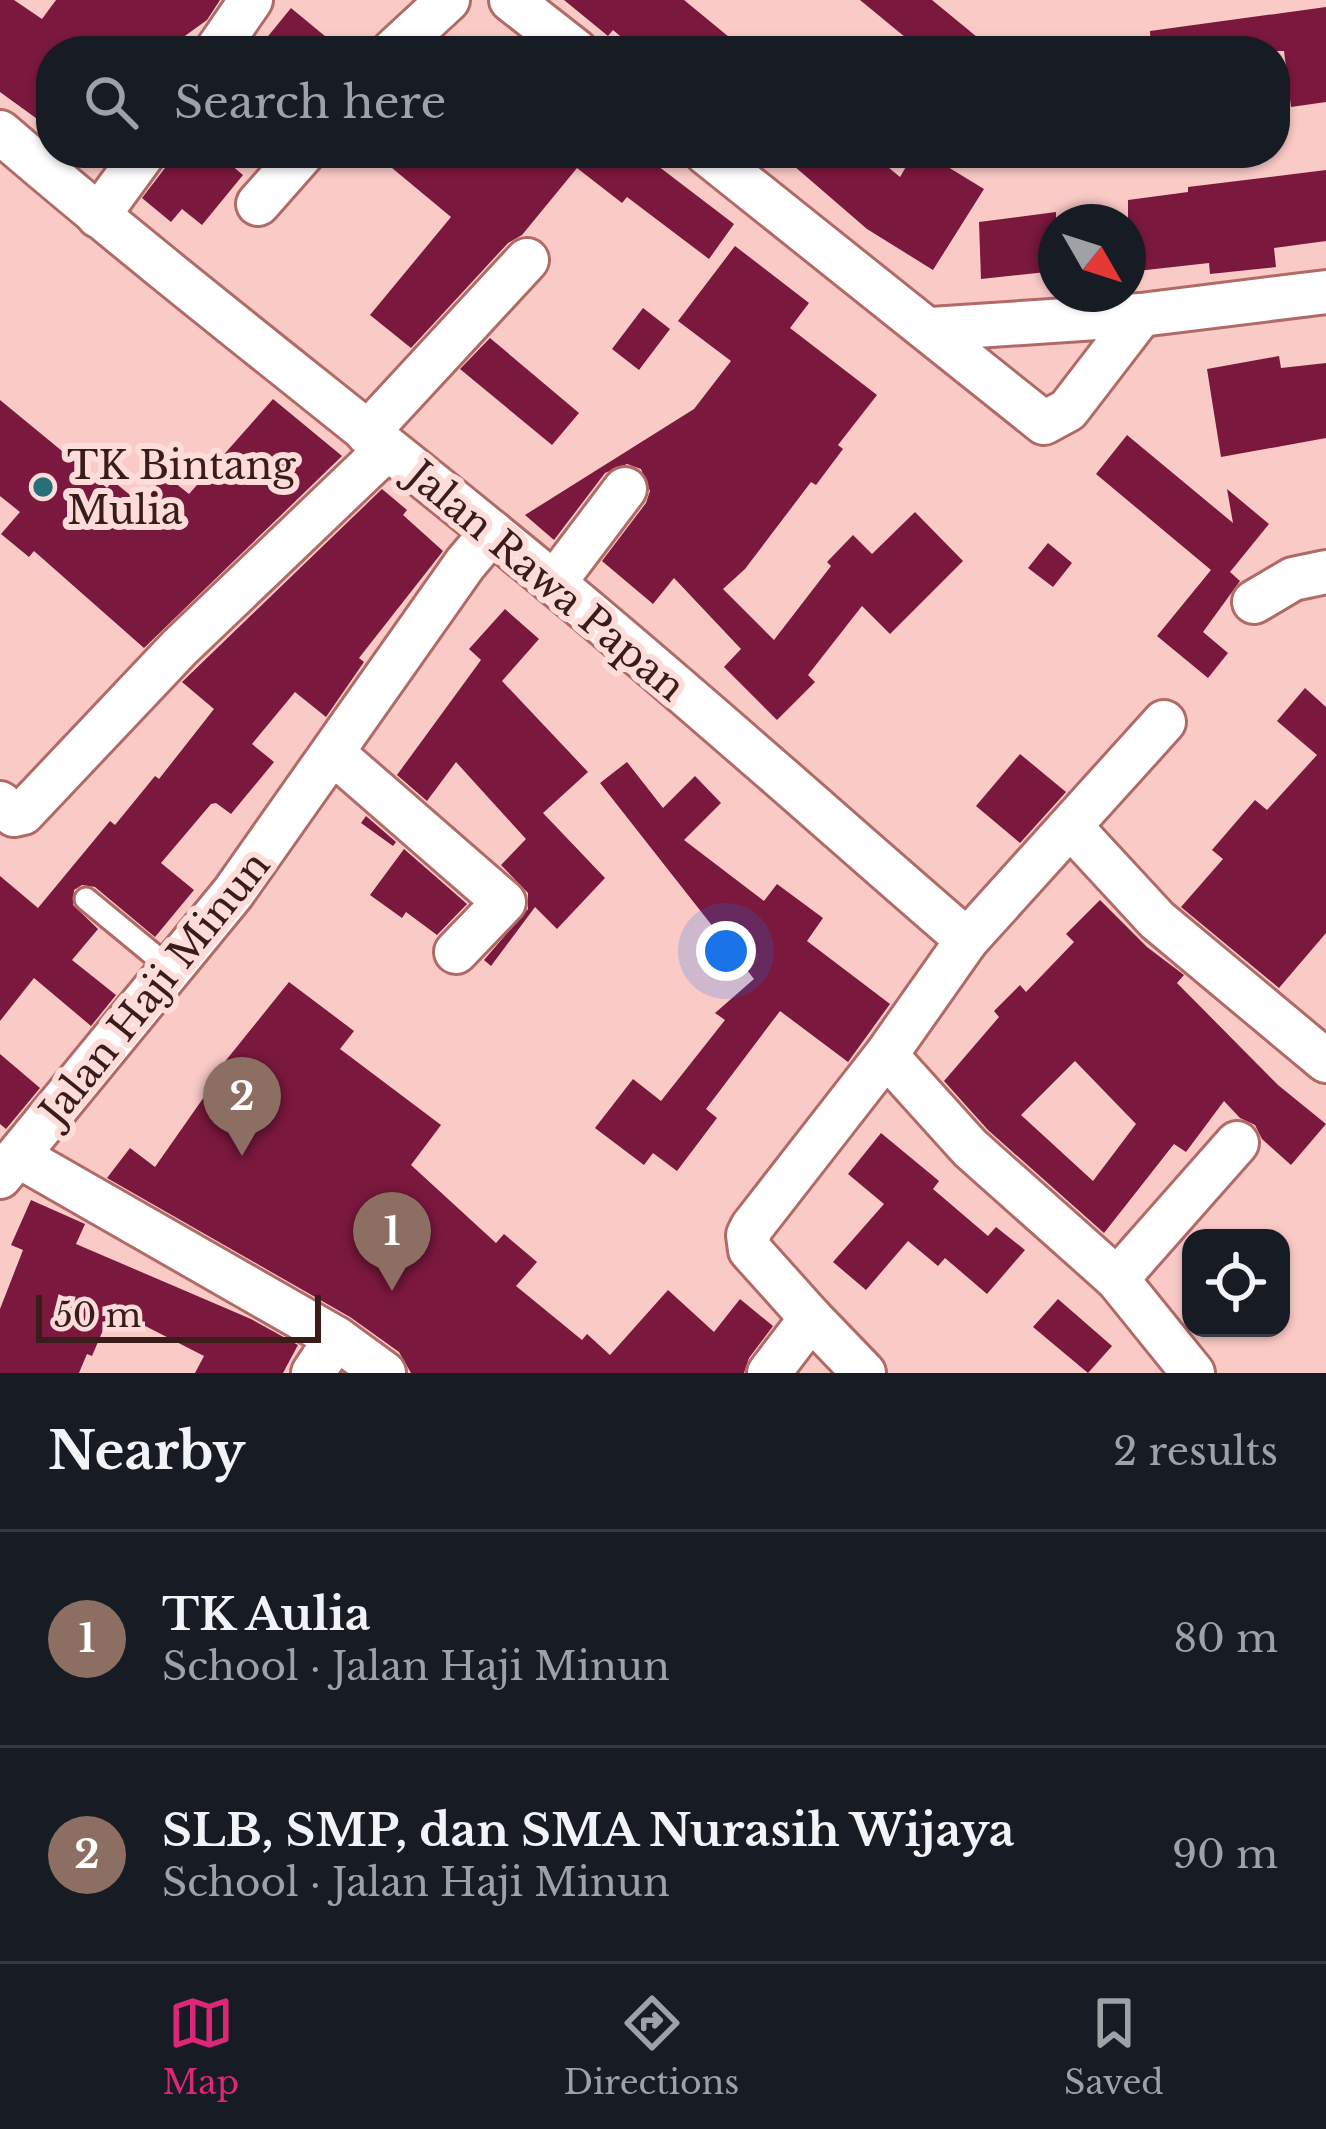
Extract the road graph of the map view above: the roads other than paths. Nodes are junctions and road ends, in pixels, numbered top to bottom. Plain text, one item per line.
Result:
1 (251, 0) edge
2 (448, 0) edge
3 (512, 0) edge
4 (226, 36) edge
5 (409, 36) edge
6 (557, 36) edge
7 (0, 132) edge
8 (36, 163) edge
9 (42, 168) edge
10 (133, 168) edge
11 (290, 168) edge
12 (725, 168) edge
13 (258, 204) dead end
14 (98, 216) junction
15 (527, 260) dead end
16 (1326, 292) edge
17 (1141, 315) junction
18 (931, 329) junction
19 (377, 441) junction
20 (625, 489) dead end
21 (492, 532) junction
22 (1326, 572) edge
23 (554, 583) junction
24 (1254, 602) dead end
25 (1164, 722) dead end
26 (334, 754) junction
27 (0, 803) edge
28 (1071, 827) junction
29 (86, 899) dead end
30 (968, 940) junction
31 (455, 952) dead end
32 (171, 969) junction
33 (886, 1055) junction
34 (1326, 1061) edge
35 (1237, 1143) dead end
36 (10, 1167) edge
37 (1117, 1279) junction
38 (811, 1318) junction
39 (325, 1356) edge
40 (384, 1373) edge
41 (769, 1373) edge
42 (864, 1373) edge
43 (1193, 1373) edge

1 - 4 street
2 - 5 street
3 - 6 street
7 - 8 street, Jalan Rawa Papan
9 - 14 street, Jalan Rawa Papan
10 - 14 street
11 - 13 street
12 - 18 street
14 - 19 street, Jalan Rawa Papan
15 - 19 street
16 - 17 street
17 - 18 street
17 - 18 street
19 - 21 street, Jalan Rawa Papan
19 - 27 street
20 - 23 street
21 - 23 street, Jalan Rawa Papan
21 - 26 street, Jalan Haji Minun
22 - 24 street
23 - 30 street, Jalan Rawa Papan
25 - 28 street
26 - 31 street
26 - 32 street, Jalan Haji Minun
28 - 30 street
28 - 34 street
29 - 32 lane
30 - 33 street
32 - 36 street, Jalan Haji Minun
33 - 37 street
33 - 38 street
35 - 37 street
36 - 39 street, Jalan Haji Minun
37 - 43 street
38 - 41 street
38 - 42 street
39 - 40 street, Jalan Haji Minun

